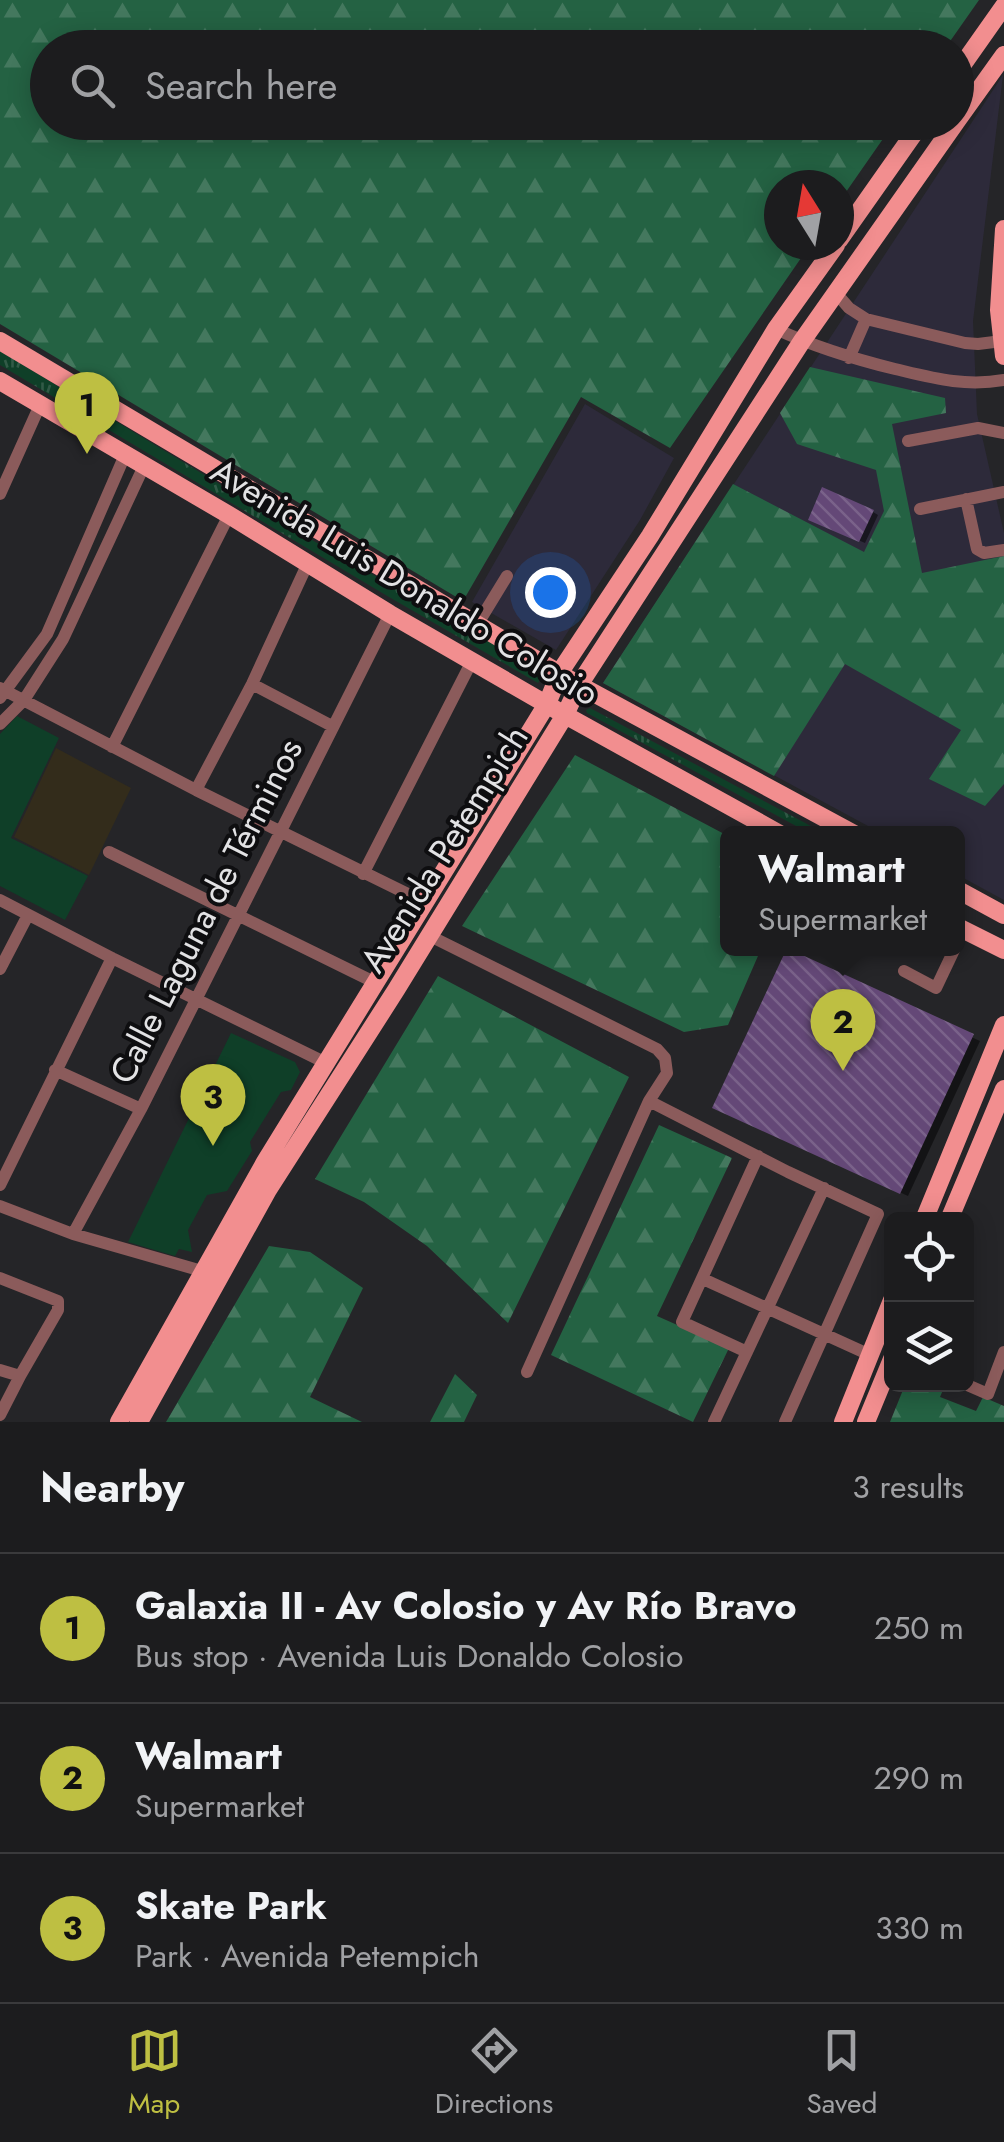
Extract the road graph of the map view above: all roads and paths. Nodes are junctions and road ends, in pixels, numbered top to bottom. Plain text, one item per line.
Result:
1 (1004, 6) edge
2 (974, 48) edge
3 (1004, 54) edge
4 (974, 96) edge
5 (909, 140) edge
6 (943, 140) edge
7 (854, 219) edge
8 (1004, 229) edge
9 (825, 260) edge
10 (1002, 279) edge
11 (836, 294) junction
12 (866, 319) junction
13 (776, 329) junction
14 (802, 340) junction
15 (0, 341) edge
16 (1003, 348) edge
17 (849, 358) junction
18 (0, 380) edge
19 (1004, 380) edge
20 (40, 405) junction
21 (1004, 433) edge
22 (908, 441) dead end
23 (125, 455) junction
24 (144, 466) junction
25 (1004, 492) edge
26 (0, 494) edge
27 (966, 499) junction
28 (920, 509) dead end
29 (230, 515) junction
30 (1004, 550) edge
31 (307, 565) junction
32 (507, 576) dead end
33 (390, 614) junction
34 (477, 625) junction
35 (472, 661) junction
36 (560, 672) junction
37 (252, 684) junction
38 (579, 685) junction
39 (2, 692) edge
40 (24, 700) junction
41 (547, 704) junction
42 (565, 715) junction
43 (0, 724) edge
44 (332, 726) junction
45 (112, 746) junction
46 (196, 790) junction
47 (766, 826) edge
48 (839, 826) edge
49 (279, 831) junction
50 (109, 852) dead end
51 (362, 874) junction
52 (965, 894) edge
53 (0, 900) edge
54 (426, 904) junction
55 (28, 915) junction
56 (239, 915) junction
57 (1004, 915) edge
58 (428, 936) junction
59 (965, 939) edge
60 (1004, 950) edge
61 (950, 956) edge
62 (112, 958) junction
63 (0, 969) edge
64 (904, 972) dead end
65 (376, 984) junction
66 (196, 998) junction
67 (1004, 1025) edge
68 (326, 1063) junction
69 (55, 1070) junction
70 (1004, 1089) edge
71 (649, 1100) junction
72 (141, 1109) junction
73 (758, 1156) junction
74 (0, 1185) edge
75 (824, 1188) junction
76 (0, 1206) edge
77 (927, 1212) edge
78 (952, 1212) edge
79 (74, 1234) junction
80 (202, 1271) junction
81 (0, 1278) edge
82 (702, 1278) junction
83 (891, 1302) edge
84 (768, 1307) junction
85 (824, 1334) junction
86 (747, 1352) junction
87 (1004, 1352) edge
88 (870, 1355) junction
89 (0, 1370) edge
90 (527, 1372) dead end
91 (20, 1376) junction
92 (884, 1378) edge
93 (974, 1388) edge
94 (0, 1415) edge
95 (118, 1422) edge
96 (139, 1422) edge
97 (714, 1422) edge
98 (785, 1422) edge
99 (843, 1422) edge
100 (866, 1422) edge

1 - 2 main road
3 - 4 main road, Avenida Petempich
5 - 7 main road, Avenida Petempich
6 - 11 main road, Avenida Petempich
8 - 10 main road
9 - 13 main road, Avenida Petempich
10 - 16 main road
11 - 12 street
11 - 14 main road, Avenida Petempich
12 - 16 street
12 - 17 street
13 - 14 street
13 - 36 main road, Avenida Petempich
14 - 17 street
14 - 38 main road, Avenida Petempich
15 - 34 main road, Avenida Luis Donaldo Colosio
17 - 19 street
18 - 20 main road, Avenida Luis Donaldo Colosio
20 - 23 main road, Avenida Luis Donaldo Colosio
20 - 26 street
21 - 22 street
23 - 24 main road, Avenida Luis Donaldo Colosio
23 - 39 street
24 - 29 main road, Avenida Luis Donaldo Colosio
24 - 40 street
25 - 27 street
27 - 28 street
27 - 30 street
29 - 31 main road, Avenida Luis Donaldo Colosio
29 - 45 street
31 - 33 main road, Avenida Luis Donaldo Colosio
31 - 37 street
32 - 34 street
33 - 35 main road, Avenida Luis Donaldo Colosio
33 - 44 street, Calle Laguna de Términos
34 - 36 main road, Avenida Luis Donaldo Colosio
35 - 41 main road, Avenida Luis Donaldo Colosio
35 - 51 street
36 - 38 main road, Avenida Luis Donaldo Colosio
36 - 41 main road, Avenida Petempich
37 - 44 street
37 - 46 street
38 - 42 main road, Avenida Petempich
38 - 48 main road, Avenida Luis Donaldo Colosio
39 - 40 street
40 - 43 street
40 - 45 street
41 - 42 main road, Avenida Luis Donaldo Colosio
41 - 54 main road, Avenida Petempich
42 - 47 main road, Avenida Luis Donaldo Colosio
42 - 58 main road, Avenida Petempich
44 - 49 street, Calle Laguna de Términos
45 - 46 street
46 - 49 street
49 - 51 street
49 - 56 street, Calle Laguna de Términos
50 - 56 street
51 - 54 street
52 - 57 main road
53 - 55 street
54 - 65 main road, Avenida Petempich
55 - 62 street
55 - 63 street
56 - 65 street
56 - 66 street, Calle Laguna de Términos
58 - 71 street
58 - 96 main road, Avenida Petempich
59 - 60 main road
61 - 64 street
62 - 66 street
62 - 69 street
65 - 68 main road, Avenida Petempich
66 - 68 street
66 - 72 street, Calle Laguna de Términos
67 - 77 main road
68 - 80 main road, Avenida Petempich
69 - 72 street
69 - 74 street
70 - 78 main road
71 - 73 street
71 - 90 street
72 - 79 street, Calle Laguna de Términos
73 - 75 street
73 - 82 street
75 - 84 street
75 - 85 street
76 - 79 street
79 - 80 street
80 - 95 main road, Avenida Petempich
81 - 91 street
82 - 84 street
82 - 86 street
83 - 88 main road
84 - 85 street
84 - 86 street
85 - 88 street
85 - 98 street
86 - 97 street
87 - 93 street
88 - 99 main road
89 - 91 street
91 - 94 street
92 - 100 main road

